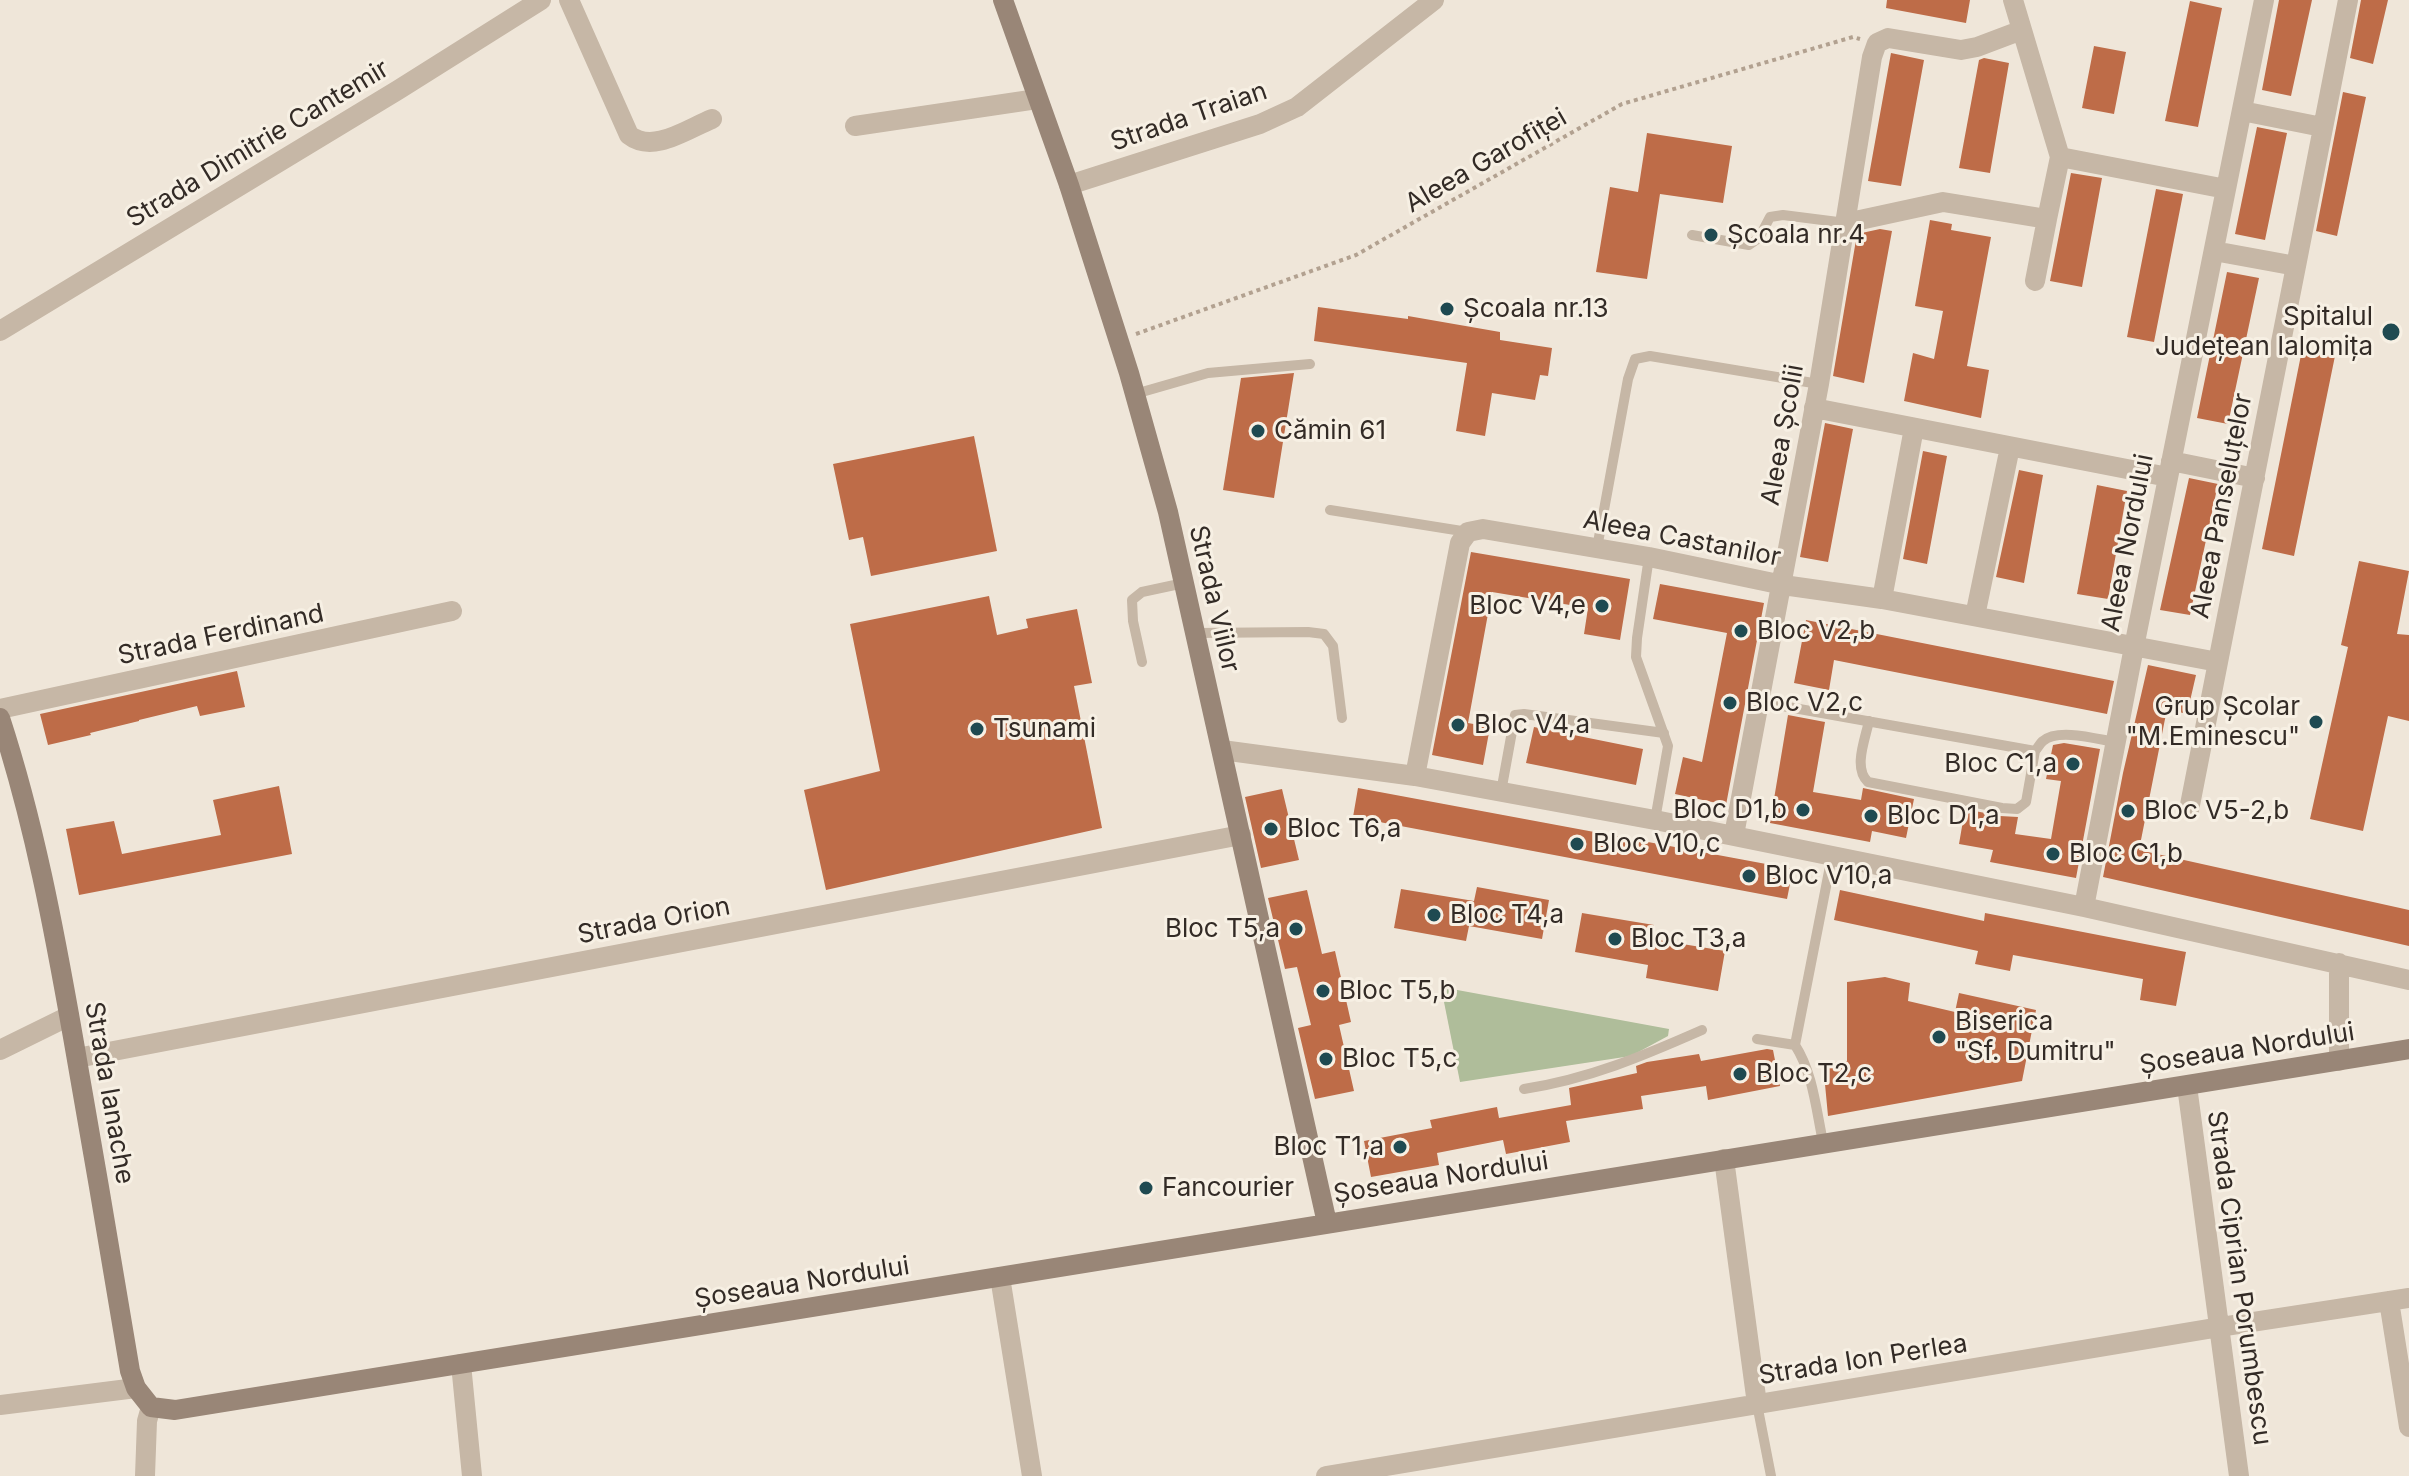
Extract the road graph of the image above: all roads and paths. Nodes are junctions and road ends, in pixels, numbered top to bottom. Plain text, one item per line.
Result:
1 (541, 0) edge
2 (569, 0) edge
3 (1003, 0) edge
4 (1434, 0) edge
5 (2013, 0) edge
6 (2264, 0) edge
7 (2348, 0) edge
8 (2022, 30) junction
9 (1877, 43) junction
10 (1037, 99) junction
11 (2242, 111) junction
12 (712, 119) dead end
13 (855, 126) dead end
14 (2322, 127) junction
15 (2060, 157) junction
16 (1069, 185) junction
17 (2226, 189) junction
18 (2047, 219) junction
19 (1846, 223) junction
20 (1692, 235) dead end
21 (2214, 251) junction
22 (2296, 266) junction
23 (2035, 281) dead end
24 (0, 331) edge
25 (1119, 340) junction
26 (1310, 364) dead end
27 (1819, 384) junction
28 (1135, 394) junction
29 (1814, 408) junction
30 (1914, 428) junction
31 (2010, 447) junction
32 (2170, 469) junction
33 (2255, 478) junction
34 (1330, 510) dead end
35 (1468, 532) junction
36 (1597, 548) junction
37 (1649, 557) junction
38 (1184, 583) junction
39 (1783, 585) junction
40 (1882, 599) junction
41 (452, 611) dead end
42 (1975, 616) junction
43 (1195, 633) junction
44 (2134, 647) junction
45 (1142, 662) dead end
46 (2218, 662) junction
47 (1760, 702) junction
48 (0, 709) edge
49 (0, 718) edge
50 (1342, 718) dead end
51 (1869, 721) junction
52 (1664, 733) junction
53 (2115, 742) junction
54 (1222, 750) junction
55 (2035, 751) junction
56 (1415, 776) junction
57 (1501, 792) junction
58 (2189, 810) dead end
59 (1655, 820) junction
60 (1241, 835) junction
61 (1734, 835) junction
62 (1832, 856) junction
63 (2084, 907) junction
64 (2339, 963) junction
65 (2409, 980) edge
66 (69, 1016) junction
67 (1702, 1030) dead end
68 (1757, 1039) dead end
69 (1795, 1045) junction
70 (2409, 1049) edge
71 (0, 1050) edge
72 (77, 1058) junction
73 (2339, 1061) junction
74 (2187, 1086) junction
75 (1524, 1089) dead end
76 (1823, 1142) junction
77 (1724, 1159) junction
78 (1327, 1223) junction
79 (1000, 1277) junction
80 (2399, 1300) edge
81 (2220, 1327) junction
82 (461, 1364) junction
83 (136, 1388) junction
84 (1757, 1404) junction
85 (0, 1405) edge
86 (151, 1407) junction
87 (2409, 1427) edge
88 (145, 1476) edge
89 (472, 1476) edge
90 (1032, 1476) edge
91 (1326, 1476) edge
92 (1771, 1476) edge
93 (2239, 1476) edge

1 - 24 street, Strada Dimitrie Cantemir
2 - 12 street
3 - 10 street, Strada Viilor
4 - 16 street, Strada Traian
5 - 8 street
6 - 11 street, Aleea Nordului
7 - 14 street, Aleea Panseluțelor
8 - 9 street
8 - 15 street
9 - 19 street, Aleea Școlii
9 - 25 path, Aleea Garofiței
10 - 13 street
10 - 16 street, Strada Viilor
11 - 14 street
11 - 17 street, Aleea Nordului
14 - 22 street, Aleea Panseluțelor
15 - 17 street
15 - 18 street
16 - 25 street, Strada Viilor
17 - 21 street, Aleea Nordului
18 - 19 street
18 - 23 street
19 - 20 lane
19 - 27 street, Aleea Școlii
21 - 22 street
21 - 32 street, Aleea Nordului
22 - 33 street, Aleea Panseluțelor
25 - 28 street, Strada Viilor
26 - 28 lane
27 - 29 street, Aleea Școlii
27 - 36 lane
28 - 38 street, Strada Viilor
29 - 30 street
29 - 39 street, Aleea Școlii
30 - 31 street
30 - 40 street
31 - 32 street
31 - 42 street
32 - 33 street
32 - 44 street, Aleea Nordului
33 - 46 street, Aleea Panseluțelor
34 - 35 lane
35 - 36 street, Aleea Castanilor
35 - 56 street
36 - 37 street, Aleea Castanilor
37 - 39 street, Aleea Castanilor
37 - 52 lane
38 - 43 street, Strada Viilor
38 - 45 lane
39 - 40 street, Aleea Castanilor
39 - 47 street, Aleea Școlii
40 - 42 street, Aleea Castanilor
41 - 48 street, Strada Ferdinand
42 - 44 street, Aleea Castanilor
43 - 50 lane
43 - 54 street, Strada Viilor
44 - 46 street
44 - 53 street, Aleea Nordului
46 - 58 street, Aleea Panseluțelor
47 - 51 lane
47 - 61 street, Aleea Școlii
49 - 66 street, Strada Ianache
51 - 55 lane
51 - 55 lane
52 - 57 lane
52 - 59 lane
53 - 55 lane
53 - 63 street, Aleea Nordului
54 - 56 street
54 - 60 street, Strada Viilor
56 - 57 street
57 - 59 street
59 - 61 street
60 - 72 street, Strada Orion
60 - 78 street, Strada Viilor
61 - 62 street
62 - 63 street
62 - 69 lane
63 - 64 street
64 - 65 street
64 - 73 street
66 - 71 street
66 - 72 street, Strada Ianache
67 - 75 lane
68 - 69 lane
69 - 76 lane
70 - 73 street, Șoseaua Nordului
72 - 83 street, Strada Ianache
73 - 74 street, Șoseaua Nordului
74 - 76 street, Șoseaua Nordului
74 - 81 street, Strada Ciprian Porumbescu
76 - 77 street, Șoseaua Nordului
77 - 78 street, Șoseaua Nordului
77 - 84 street
78 - 79 street, Șoseaua Nordului
79 - 82 street, Șoseaua Nordului
79 - 90 street
80 - 81 street, Strada Ion Perlea
80 - 87 street
81 - 84 street, Strada Ion Perlea
81 - 93 street, Strada Ciprian Porumbescu
82 - 86 street, Șoseaua Nordului
82 - 89 street
83 - 85 street
83 - 86 street, Strada Ianache
84 - 91 street, Strada Ion Perlea
84 - 92 lane
86 - 88 street

